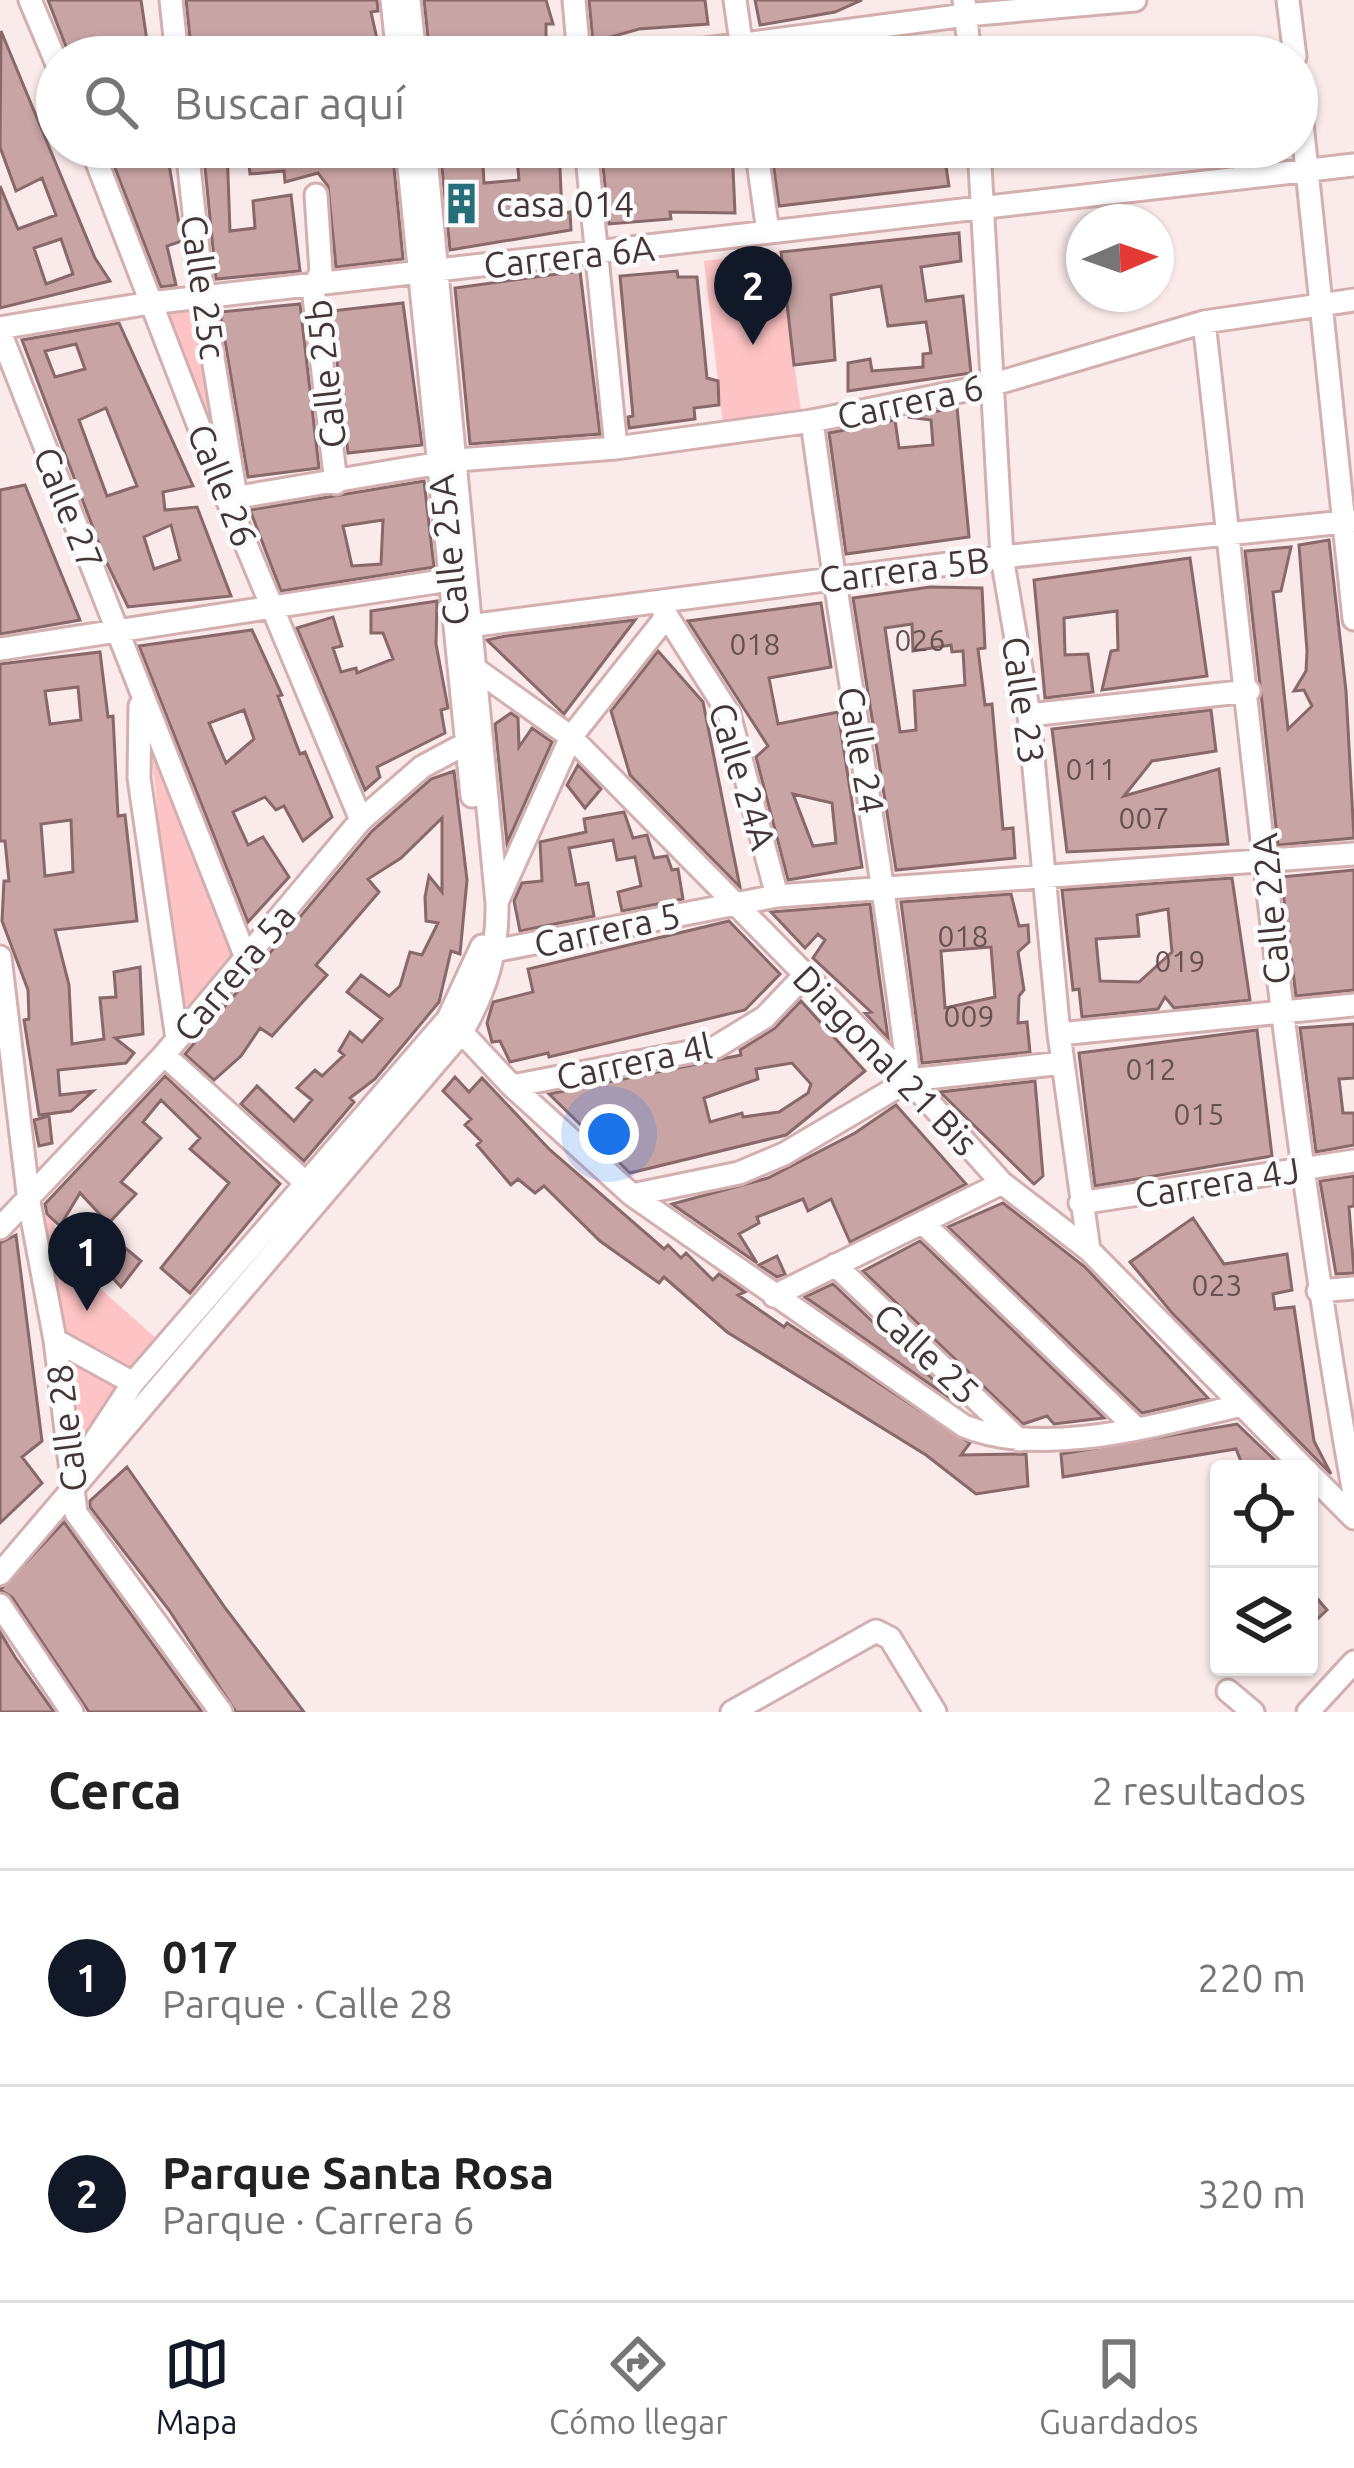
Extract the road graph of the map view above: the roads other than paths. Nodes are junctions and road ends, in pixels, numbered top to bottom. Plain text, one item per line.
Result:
1 (30, 0) edge
2 (172, 0) edge
3 (392, 0) edge
4 (409, 0) edge
5 (574, 0) edge
6 (735, 0) edge
7 (1135, 0) edge
8 (1288, 0) edge
9 (965, 8) edge
10 (45, 36) edge
11 (175, 36) edge
12 (396, 36) edge
13 (413, 36) edge
14 (577, 36) edge
15 (741, 36) edge
16 (824, 36) edge
17 (1292, 36) edge
18 (1354, 165) edge
19 (99, 168) edge
20 (189, 168) edge
21 (411, 168) edge
22 (425, 168) edge
23 (588, 168) edge
24 (759, 168) edge
25 (981, 168) edge
26 (1308, 168) edge
27 (1308, 171) junction
28 (316, 195) dead end
29 (985, 205) junction
30 (768, 232) junction
31 (595, 255) junction
32 (429, 271) junction
33 (313, 288) junction
34 (203, 298) junction
35 (1354, 300) edge
36 (151, 303) junction
37 (1320, 304) junction
38 (1204, 322) junction
39 (0, 330) edge
40 (991, 385) junction
41 (812, 421) junction
42 (616, 448) junction
43 (449, 462) junction
44 (336, 483) junction
45 (231, 499) junction
46 (1350, 521) edge
47 (1228, 535) junction
48 (1002, 556) junction
49 (460, 578) junction
50 (833, 578) junction
51 (272, 606) junction
52 (663, 609) junction
53 (1354, 619) edge
54 (464, 627) junction
55 (117, 630) junction
56 (0, 649) edge
57 (468, 665) junction
58 (136, 685) junction
59 (1249, 691) junction
60 (1029, 715) junction
61 (571, 737) junction
62 (474, 738) junction
63 (361, 820) junction
64 (1354, 854) edge
65 (1265, 859) junction
66 (1044, 874) junction
67 (886, 887) junction
68 (777, 896) junction
69 (497, 903) junction
70 (737, 903) junction
71 (489, 953) junction
72 (0, 957) edge
73 (246, 958) junction
74 (804, 976) junction
75 (2, 982) edge
76 (1354, 1005) edge
77 (1280, 1012) junction
78 (455, 1025) junction
79 (1059, 1034) junction
80 (171, 1047) junction
81 (1063, 1063) junction
82 (909, 1080) junction
83 (512, 1086) junction
84 (1354, 1161) edge
85 (1301, 1168) junction
86 (1002, 1183) junction
87 (316, 1191) junction
88 (632, 1195) junction
89 (29, 1202) junction
90 (1080, 1203) junction
91 (923, 1223) junction
92 (0, 1228) edge
93 (1089, 1250) junction
94 (835, 1265) junction
95 (1354, 1288) edge
96 (1318, 1292) junction
97 (774, 1296) junction
98 (56, 1340) junction
99 (133, 1383) junction
100 (1242, 1405) junction
101 (1137, 1429) junction
102 (1019, 1440) junction
103 (1296, 1460) edge
104 (1318, 1482) edge
105 (69, 1492) junction
106 (1354, 1494) edge
107 (1354, 1518) edge
108 (0, 1574) edge
109 (0, 1605) edge
110 (1350, 1676) edge
111 (1228, 1690) dead end
112 (72, 1712) edge
113 (220, 1712) edge
114 (732, 1712) edge
115 (935, 1712) edge
116 (1253, 1712) edge
117 (1308, 1712) edge

1 - 10 street
2 - 11 street
3 - 12 street
4 - 13 street
5 - 14 street
6 - 15 street
7 - 9 street
8 - 17 street
9 - 16 street
18 - 27 street, Carrera 6A
19 - 36 street, Calle 26
20 - 34 street, Calle 25c
21 - 32 street, Calle 25A
22 - 32 street, Calle 25A
23 - 31 street
24 - 30 street
25 - 29 street, Calle 23
26 - 27 street
27 - 29 street, Carrera 6A
27 - 37 street
28 - 33 street, Calle 25b
29 - 30 street, Carrera 6A
29 - 40 street, Calle 23
30 - 31 street, Carrera 6A
31 - 32 street, Carrera 6A
31 - 42 street
32 - 33 street, Carrera 6A
32 - 43 street, Calle 25A
33 - 34 street, Carrera 6A
33 - 44 street, Calle 25b
34 - 36 street, Carrera 6A
34 - 45 street, Calle 25c
35 - 37 street, Carrera 6
36 - 39 street, Carrera 6A
36 - 45 street, Calle 26
37 - 38 street, Carrera 6
37 - 46 street
38 - 40 street, Carrera 6
38 - 47 street, Calle 22A
39 - 55 street, Calle 27
40 - 41 street, Carrera 6
40 - 48 street, Calle 23
41 - 42 street, Carrera 6
41 - 50 street, Calle 24
42 - 43 street, Carrera 6
43 - 44 street, Carrera 6
43 - 49 street, Calle 25A
44 - 45 street, Carrera 6
45 - 51 street, Calle 26
46 - 47 street, Carrera 5B
46 - 53 street
47 - 48 street, Carrera 5B
47 - 59 street, Calle 22A
48 - 50 street, Carrera 5B
48 - 60 street, Calle 23
49 - 51 street
49 - 54 street, Calle 25A
50 - 52 street, Carrera 5B
50 - 67 street, Calle 24
51 - 55 street
51 - 63 street, Calle 26
52 - 54 street, Carrera 5B
52 - 61 street
52 - 68 street, Calle 24A
54 - 57 street, Calle 25A
55 - 56 street
55 - 58 street, Calle 27
57 - 61 street, Diagonal 21 Bis
57 - 62 street, Calle 25A
58 - 73 street, Calle 27
58 - 80 street, Calle 27
59 - 60 street
59 - 65 street, Calle 22A
60 - 66 street, Calle 23
61 - 69 street
61 - 70 street, Diagonal 21 Bis
62 - 63 street, Carrera 5a
62 - 69 street, Calle 25A
62 - 71 street, Calle 25A
63 - 73 street, Carrera 5a
64 - 65 street, Carrera 5
65 - 66 street, Carrera 5
65 - 77 street, Calle 22A
66 - 67 street, Carrera 5
66 - 79 street, Calle 23
67 - 68 street, Carrera 5
67 - 82 street, Calle 24
68 - 70 street, Carrera 5
69 - 71 street, Calle 25A
70 - 71 street, Carrera 5
70 - 74 street, Diagonal 21 Bis
71 - 78 street, Carrera 5
72 - 75 street, Calle 28
73 - 80 street, Carrera 5a
74 - 82 street, Diagonal 21 Bis
74 - 83 street, Carrera 4l
75 - 89 street, Calle 28
76 - 77 street
77 - 79 street
77 - 85 street, Calle 22A
78 - 83 street
78 - 87 street, Carrera 5
79 - 81 street, Calle 23
80 - 87 street
80 - 89 street, Carrera 5a
81 - 82 street
81 - 90 street, Calle 23
82 - 86 street, Diagonal 21 Bis
82 - 88 street
83 - 88 street
84 - 85 street, Carrera 4J
85 - 90 street, Carrera 4J
85 - 96 street, Calle 22A
86 - 91 street
86 - 93 street, Diagonal 21 Bis
87 - 99 street, Carrera 5
87 - 105 street, Carrera 5
88 - 97 street
89 - 92 street, Carrera 5a
89 - 98 street, Calle 28
90 - 93 street, Calle 23
91 - 94 street
91 - 101 street
93 - 100 street, Diagonal 21 Bis
94 - 97 street
94 - 102 street, Calle 25
95 - 96 street
96 - 106 street, Calle 22A
97 - 102 street
98 - 99 street
98 - 105 street, Calle 28
99 - 105 street, Carrera 5
100 - 101 street
100 - 103 street, Diagonal 21 Bis
101 - 102 street
104 - 107 street, Diagonal 21 Bis
105 - 108 street, Carrera 5
105 - 113 street, Calle 28
109 - 112 street
110 - 117 street
111 - 116 street
114 - 115 street

